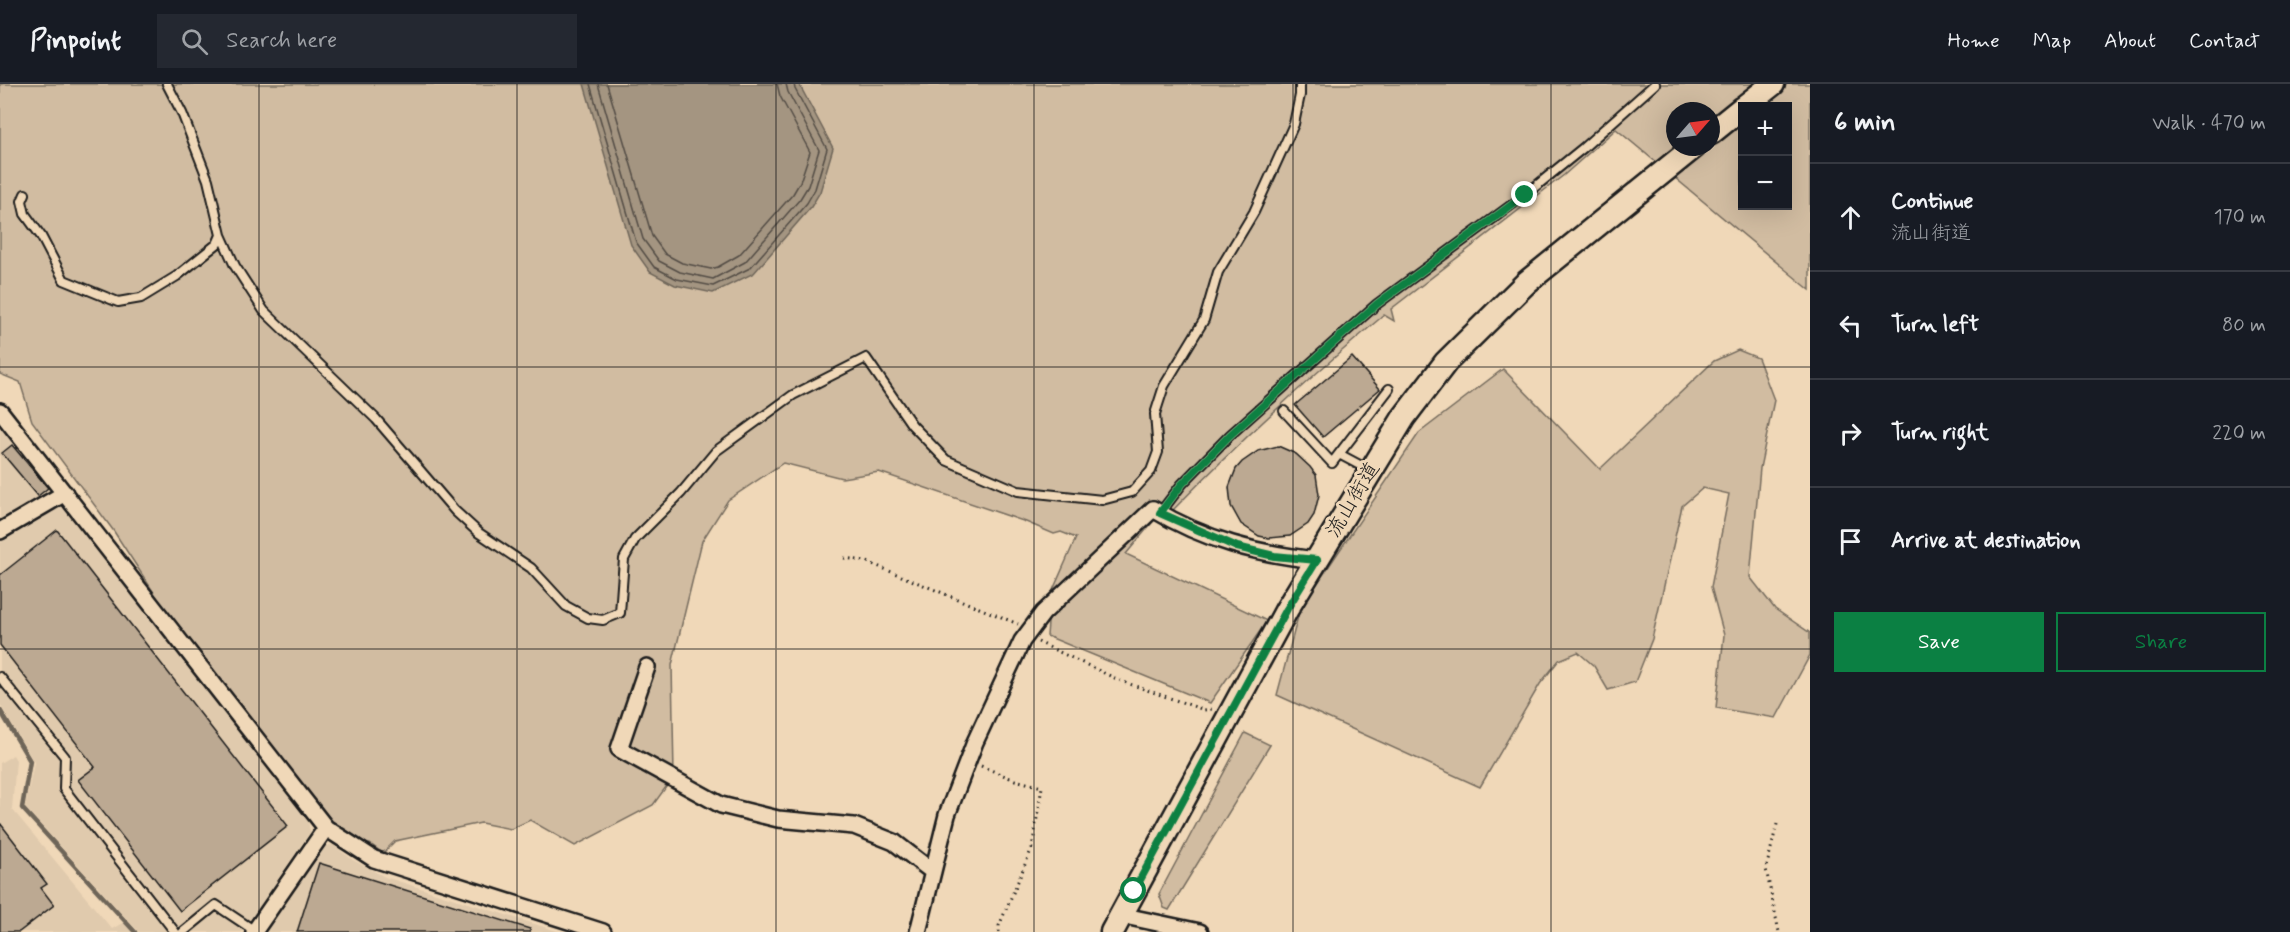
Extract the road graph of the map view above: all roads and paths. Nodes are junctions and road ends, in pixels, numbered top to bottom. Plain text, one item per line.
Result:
1 (167, 84) edge
2 (1300, 84) edge
3 (1655, 84) edge
4 (1773, 84) edge
5 (1750, 102) edge
6 (1738, 112) edge
7 (1720, 127) edge
8 (1683, 156) edge
9 (25, 194) dead end
10 (221, 235) junction
11 (1389, 388) dead end
12 (0, 411) edge
13 (1284, 411) dead end
14 (1339, 454) junction
15 (1371, 471) junction
16 (65, 493) junction
17 (1160, 513) junction
18 (0, 531) edge
19 (844, 558) dead end
20 (1317, 560) junction
21 (1028, 632) junction
22 (647, 667) dead end
23 (0, 677) edge
24 (1234, 707) junction
25 (968, 760) junction
26 (1777, 824) dead end
27 (326, 828) junction
28 (933, 872) junction
29 (1116, 923) edge
30 (175, 932) edge
31 (183, 932) edge
32 (254, 932) edge
33 (603, 932) edge
34 (918, 932) edge
35 (999, 932) edge
36 (1200, 932) edge
37 (1779, 932) edge

1 - 10 lane
2 - 10 lane
3 - 17 lane
4 - 5 main road
6 - 7 main road
8 - 15 main road, 流山街道
9 - 10 lane
11 - 14 lane
12 - 16 street
13 - 14 lane
14 - 15 lane
15 - 20 main road, 流山街道
16 - 18 street
16 - 27 street
17 - 20 street
17 - 21 street
19 - 21 path
20 - 24 main road, 流山街道
21 - 24 path
21 - 25 street
22 - 28 street
23 - 30 lane
24 - 29 main road, 流山街道
25 - 28 street
25 - 35 path
26 - 37 path
27 - 32 street
27 - 33 street
28 - 34 street
29 - 36 street
31 - 32 lane

